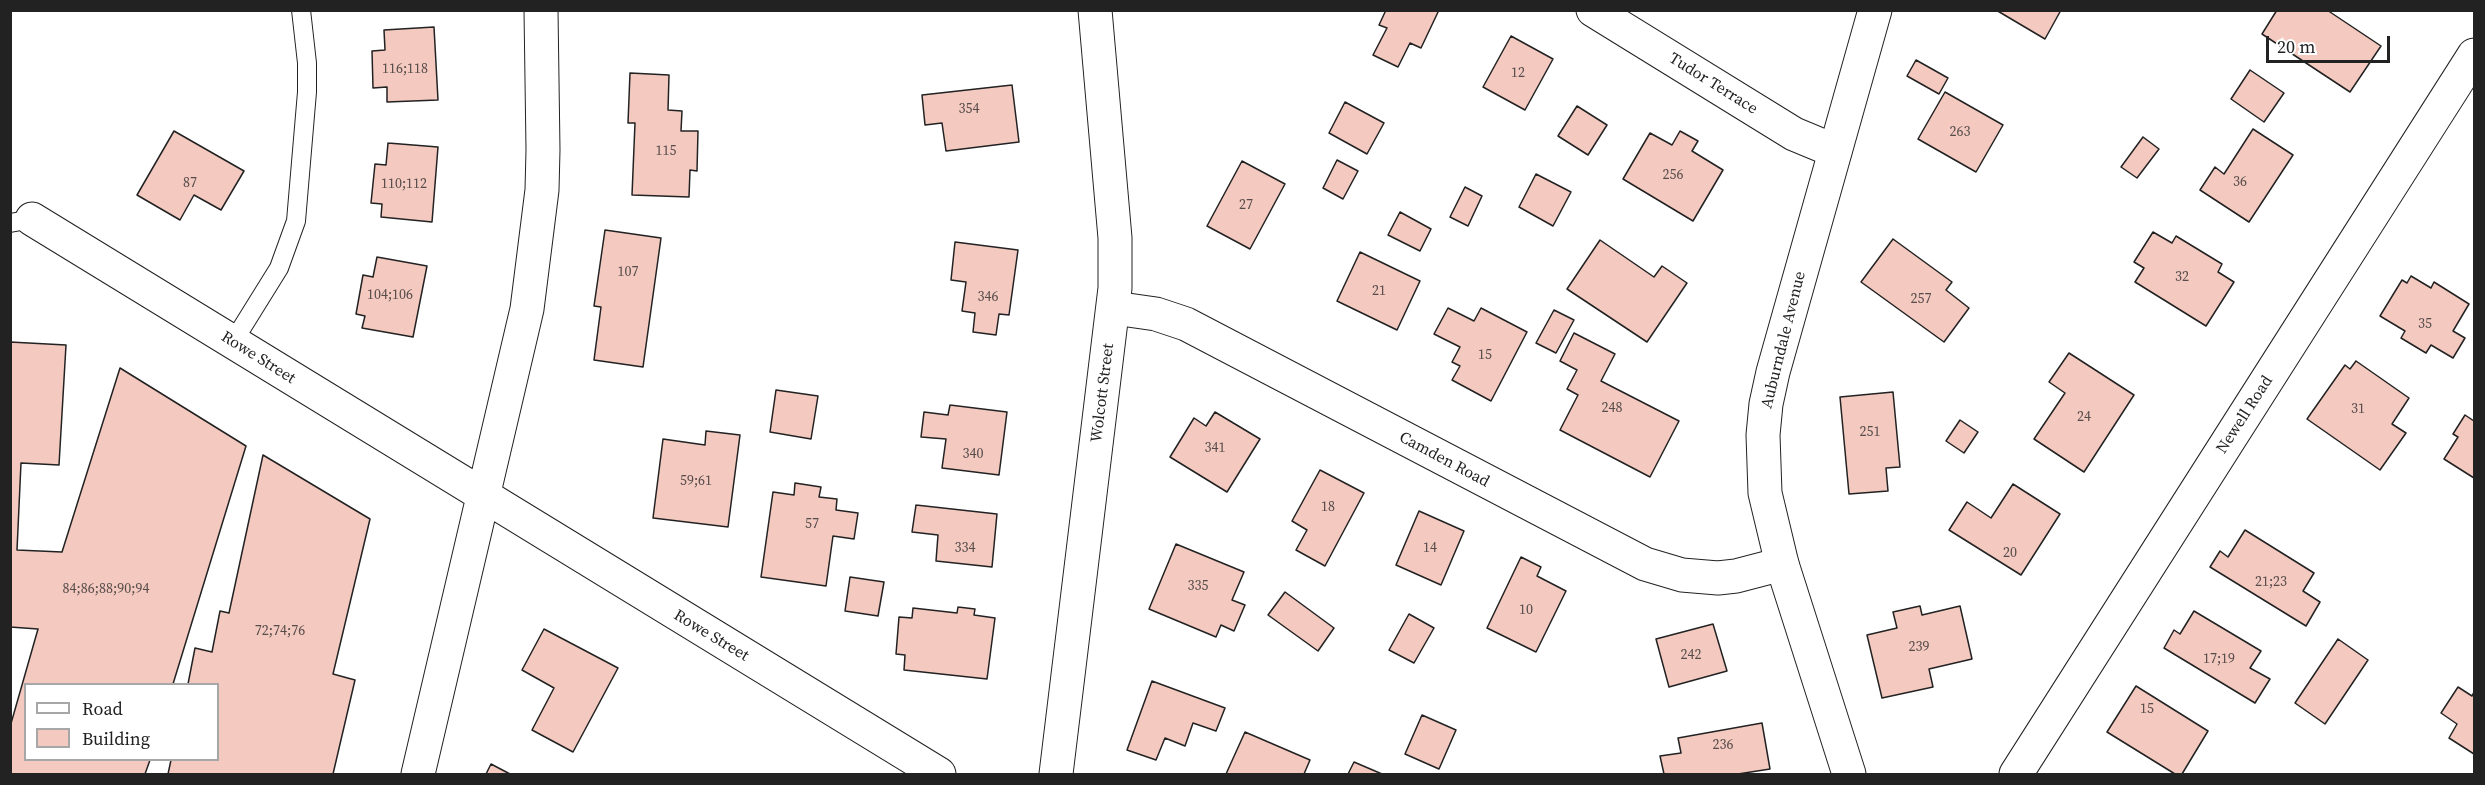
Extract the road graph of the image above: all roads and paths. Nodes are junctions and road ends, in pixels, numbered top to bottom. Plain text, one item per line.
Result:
1 (301, 10) edge
2 (541, 10) edge
3 (1095, 10) edge
4 (1593, 10) edge
5 (1875, 10) edge
6 (2475, 55) edge
7 (1835, 151) junction
8 (21, 221) edge
9 (1114, 308) junction
10 (233, 342) junction
11 (483, 497) junction
12 (1782, 564) junction
13 (418, 774) edge
14 (939, 774) edge
15 (1056, 774) edge
16 (1849, 774) edge
17 (2016, 774) edge

1 - 10 lane
2 - 11 street
3 - 9 street, Wolcott Street
4 - 7 street, Tudor Terrace
5 - 7 street, Auburndale Avenue
6 - 17 street, Newell Road
7 - 12 street, Auburndale Avenue
8 - 10 street, Rowe Street
9 - 12 street, Camden Road
9 - 15 street, Wolcott Street
10 - 11 street, Rowe Street
11 - 13 street
11 - 14 street, Rowe Street
12 - 16 street, Auburndale Avenue

